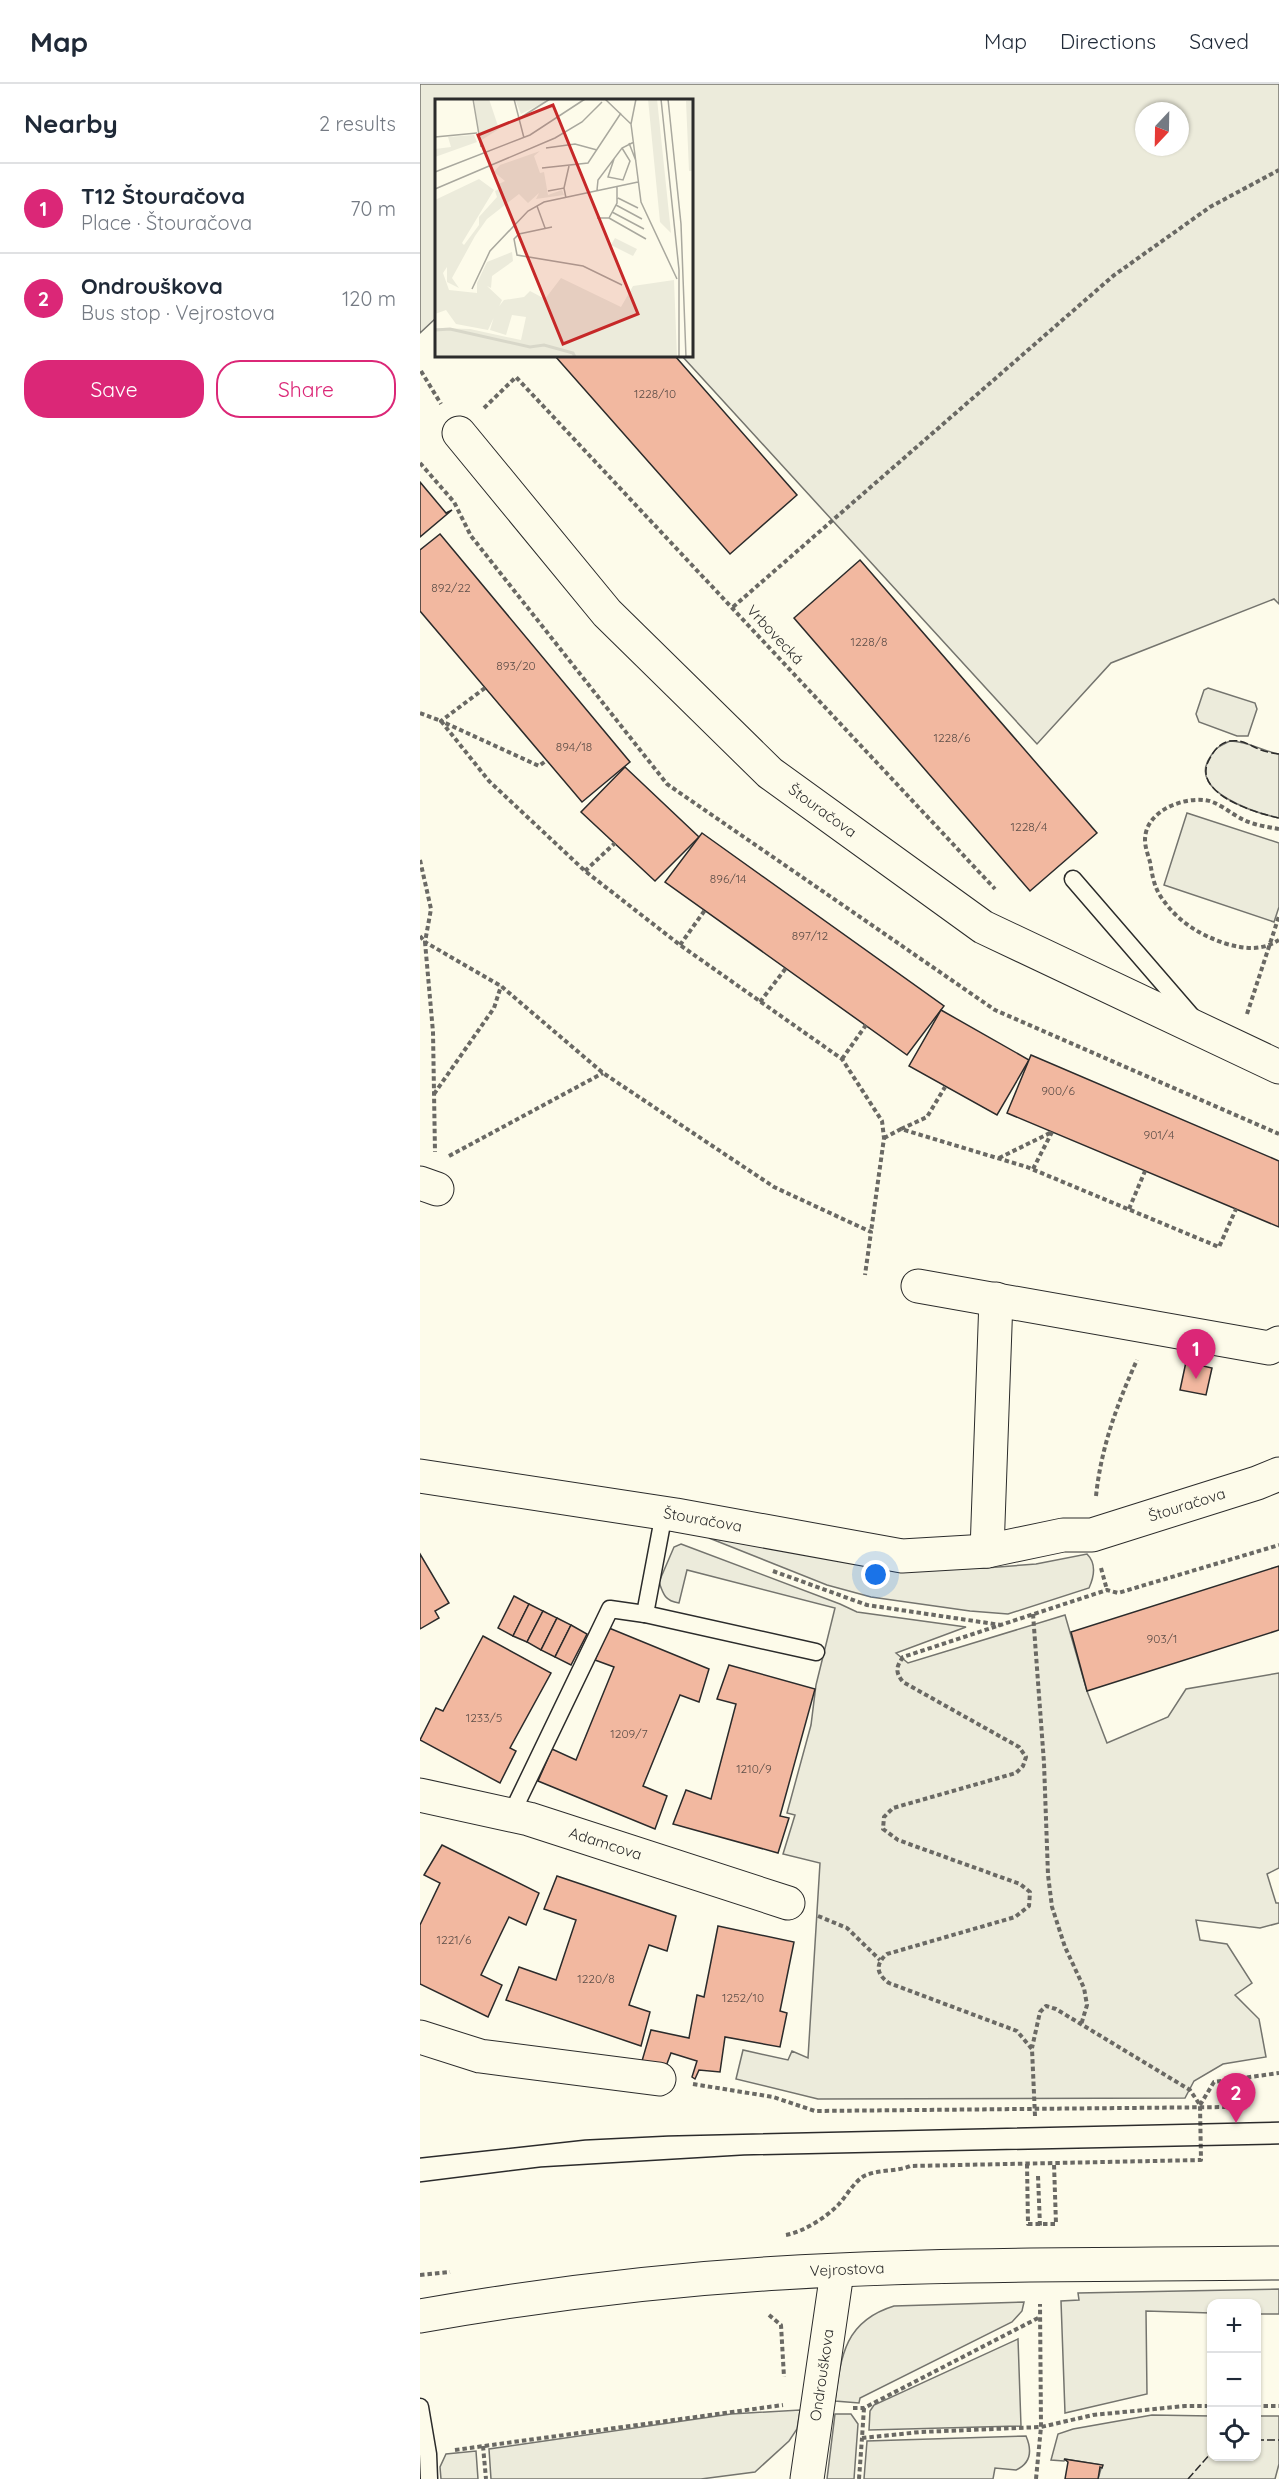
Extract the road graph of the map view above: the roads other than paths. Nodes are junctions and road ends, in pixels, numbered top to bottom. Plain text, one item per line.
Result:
1 (459, 434) road end
2 (1073, 879) dead end
3 (1204, 1030) junction
4 (1279, 1067) edge
5 (918, 1286) dead end
6 (996, 1299) junction
7 (1279, 1343) edge
8 (1279, 1474) edge
9 (420, 1476) edge
10 (664, 1513) junction
11 (987, 1551) junction
12 (645, 1614) junction
13 (816, 1652) dead end
14 (420, 1795) edge
15 (511, 1815) junction
16 (788, 1903) road end
17 (420, 2037) edge
18 (659, 2079) road end
19 (1279, 2263) edge
20 (837, 2272) junction
21 (420, 2316) edge
22 (420, 2407) edge
23 (429, 2479) edge
24 (807, 2479) edge

1 - 3 street, Štouračova
2 - 3 lane
3 - 4 street, Štouračova
5 - 6 street
6 - 7 street
6 - 11 street
8 - 11 street, Štouračova
9 - 10 street, Štouračova
10 - 11 street, Štouračova
10 - 12 lane
12 - 13 lane
12 - 15 lane
14 - 15 street, Adamcova
15 - 16 street, Adamcova
17 - 18 street
19 - 20 street, Vejrostova
20 - 21 street, Vejrostova
20 - 24 street, Ondrouškova
22 - 23 lane

